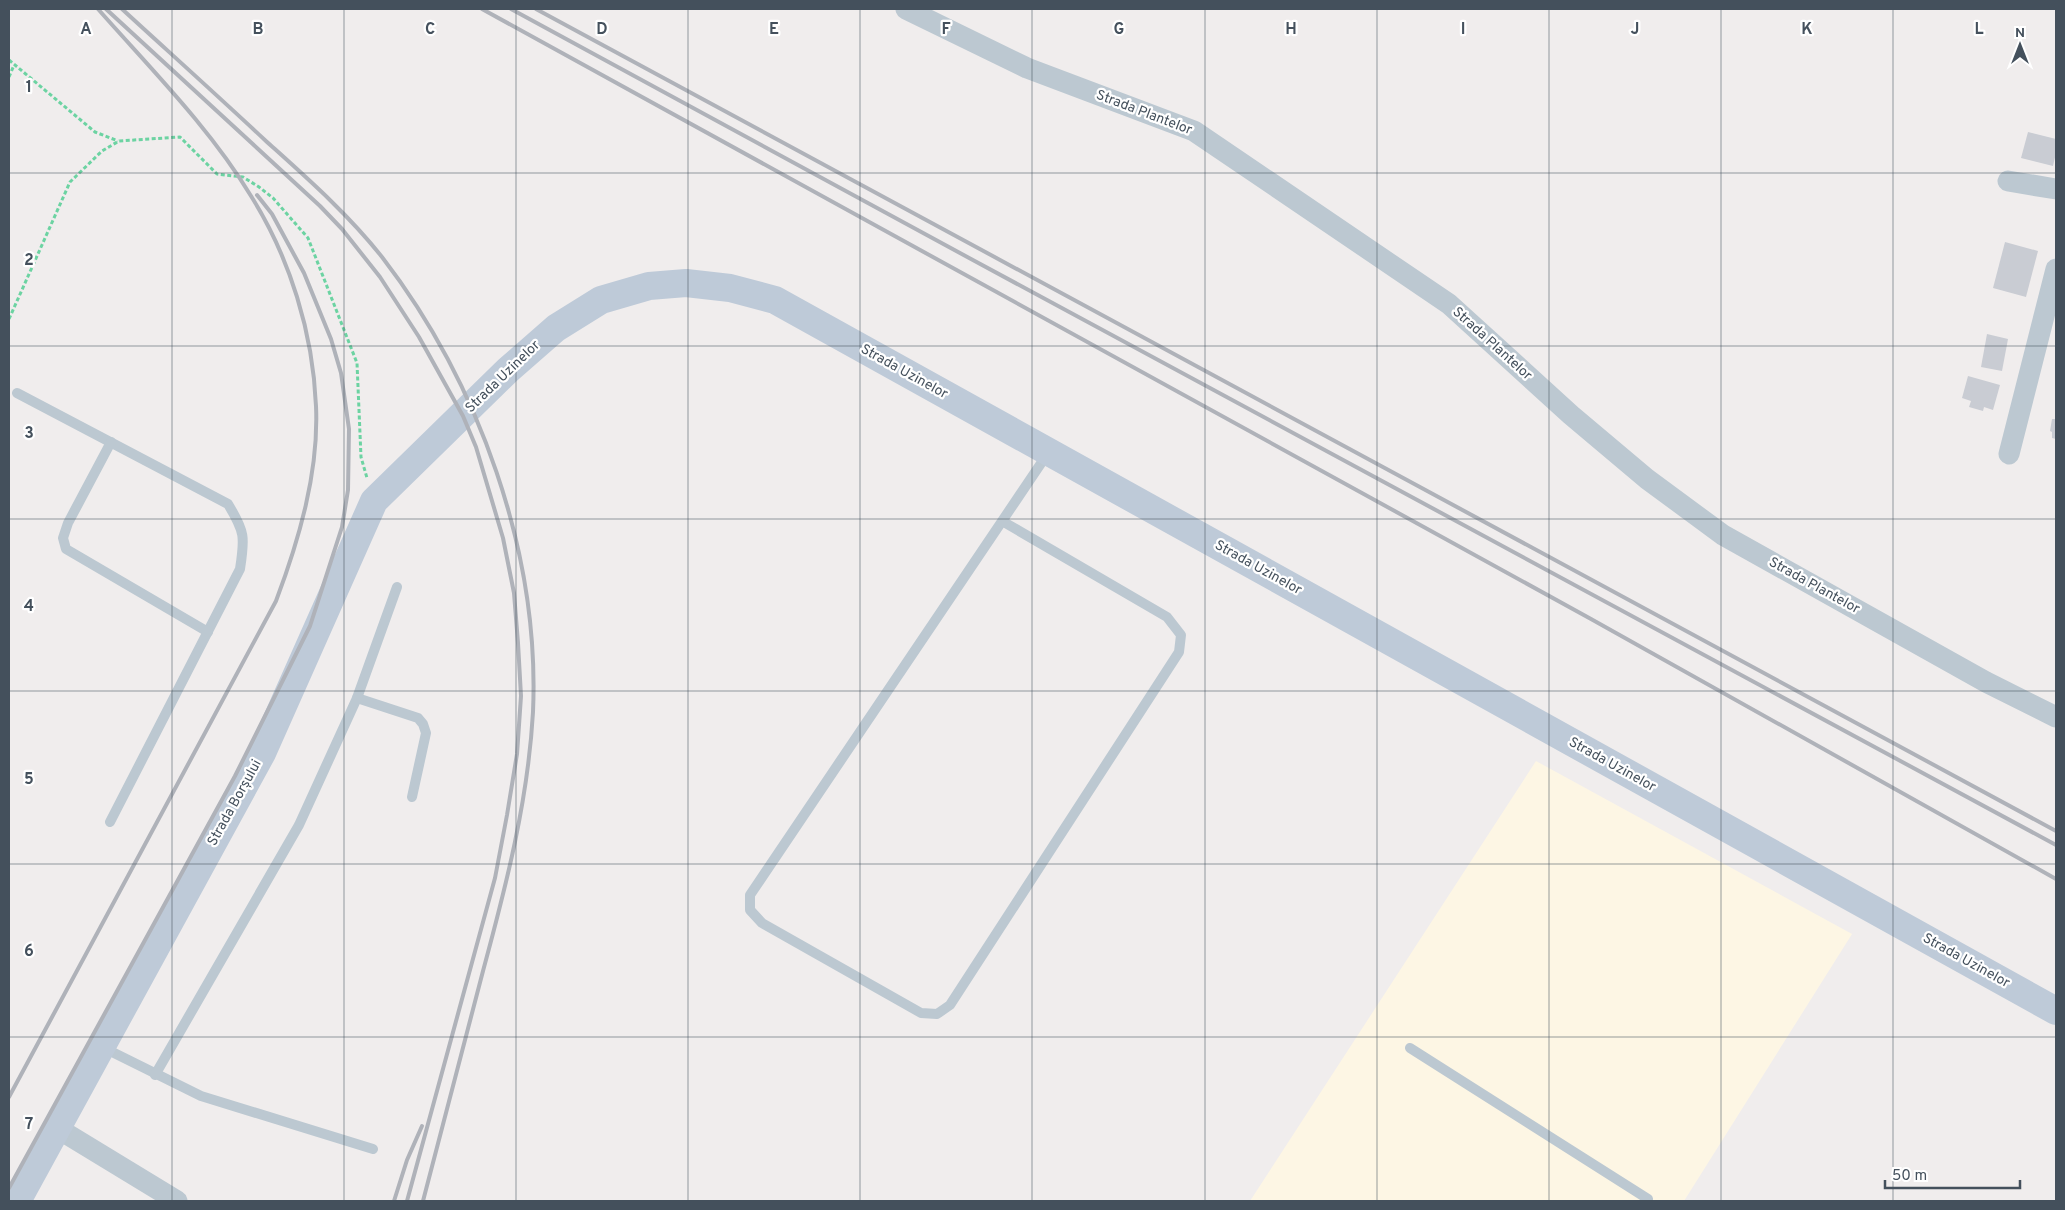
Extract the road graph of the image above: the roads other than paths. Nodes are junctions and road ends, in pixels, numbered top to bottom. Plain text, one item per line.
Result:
1 (906, 9) edge
2 (2008, 181) dead end
3 (2056, 188) edge
4 (2056, 269) edge
5 (17, 392) dead end
6 (462, 417) joint
7 (112, 442) junction
8 (1048, 452) junction
9 (2008, 454) dead end
10 (1002, 521) junction
11 (397, 587) dead end
12 (208, 632) junction
13 (357, 698) junction
14 (2056, 718) edge
15 (412, 797) dead end
16 (110, 822) dead end
17 (2056, 1011) edge
18 (101, 1047) junction
19 (1410, 1048) dead end
20 (155, 1075) junction
21 (58, 1128) junction
22 (373, 1149) dead end
23 (24, 1199) edge
24 (1648, 1200) dead end
25 (177, 1201) edge

1 - 14 street, Strada Plantelor
2 - 3 street
4 - 9 street
5 - 7 lane
6 - 8 street, Strada Uzinelor
6 - 18 street, Strada Borșului
7 - 12 lane
7 - 12 lane
8 - 10 lane
8 - 17 street, Strada Uzinelor
10 - 10 lane
11 - 13 lane
12 - 16 lane
13 - 15 lane
13 - 20 lane
18 - 20 lane
18 - 21 street, Strada Borșului
19 - 24 lane
20 - 22 lane
21 - 23 street, Strada Borșului
21 - 25 street

